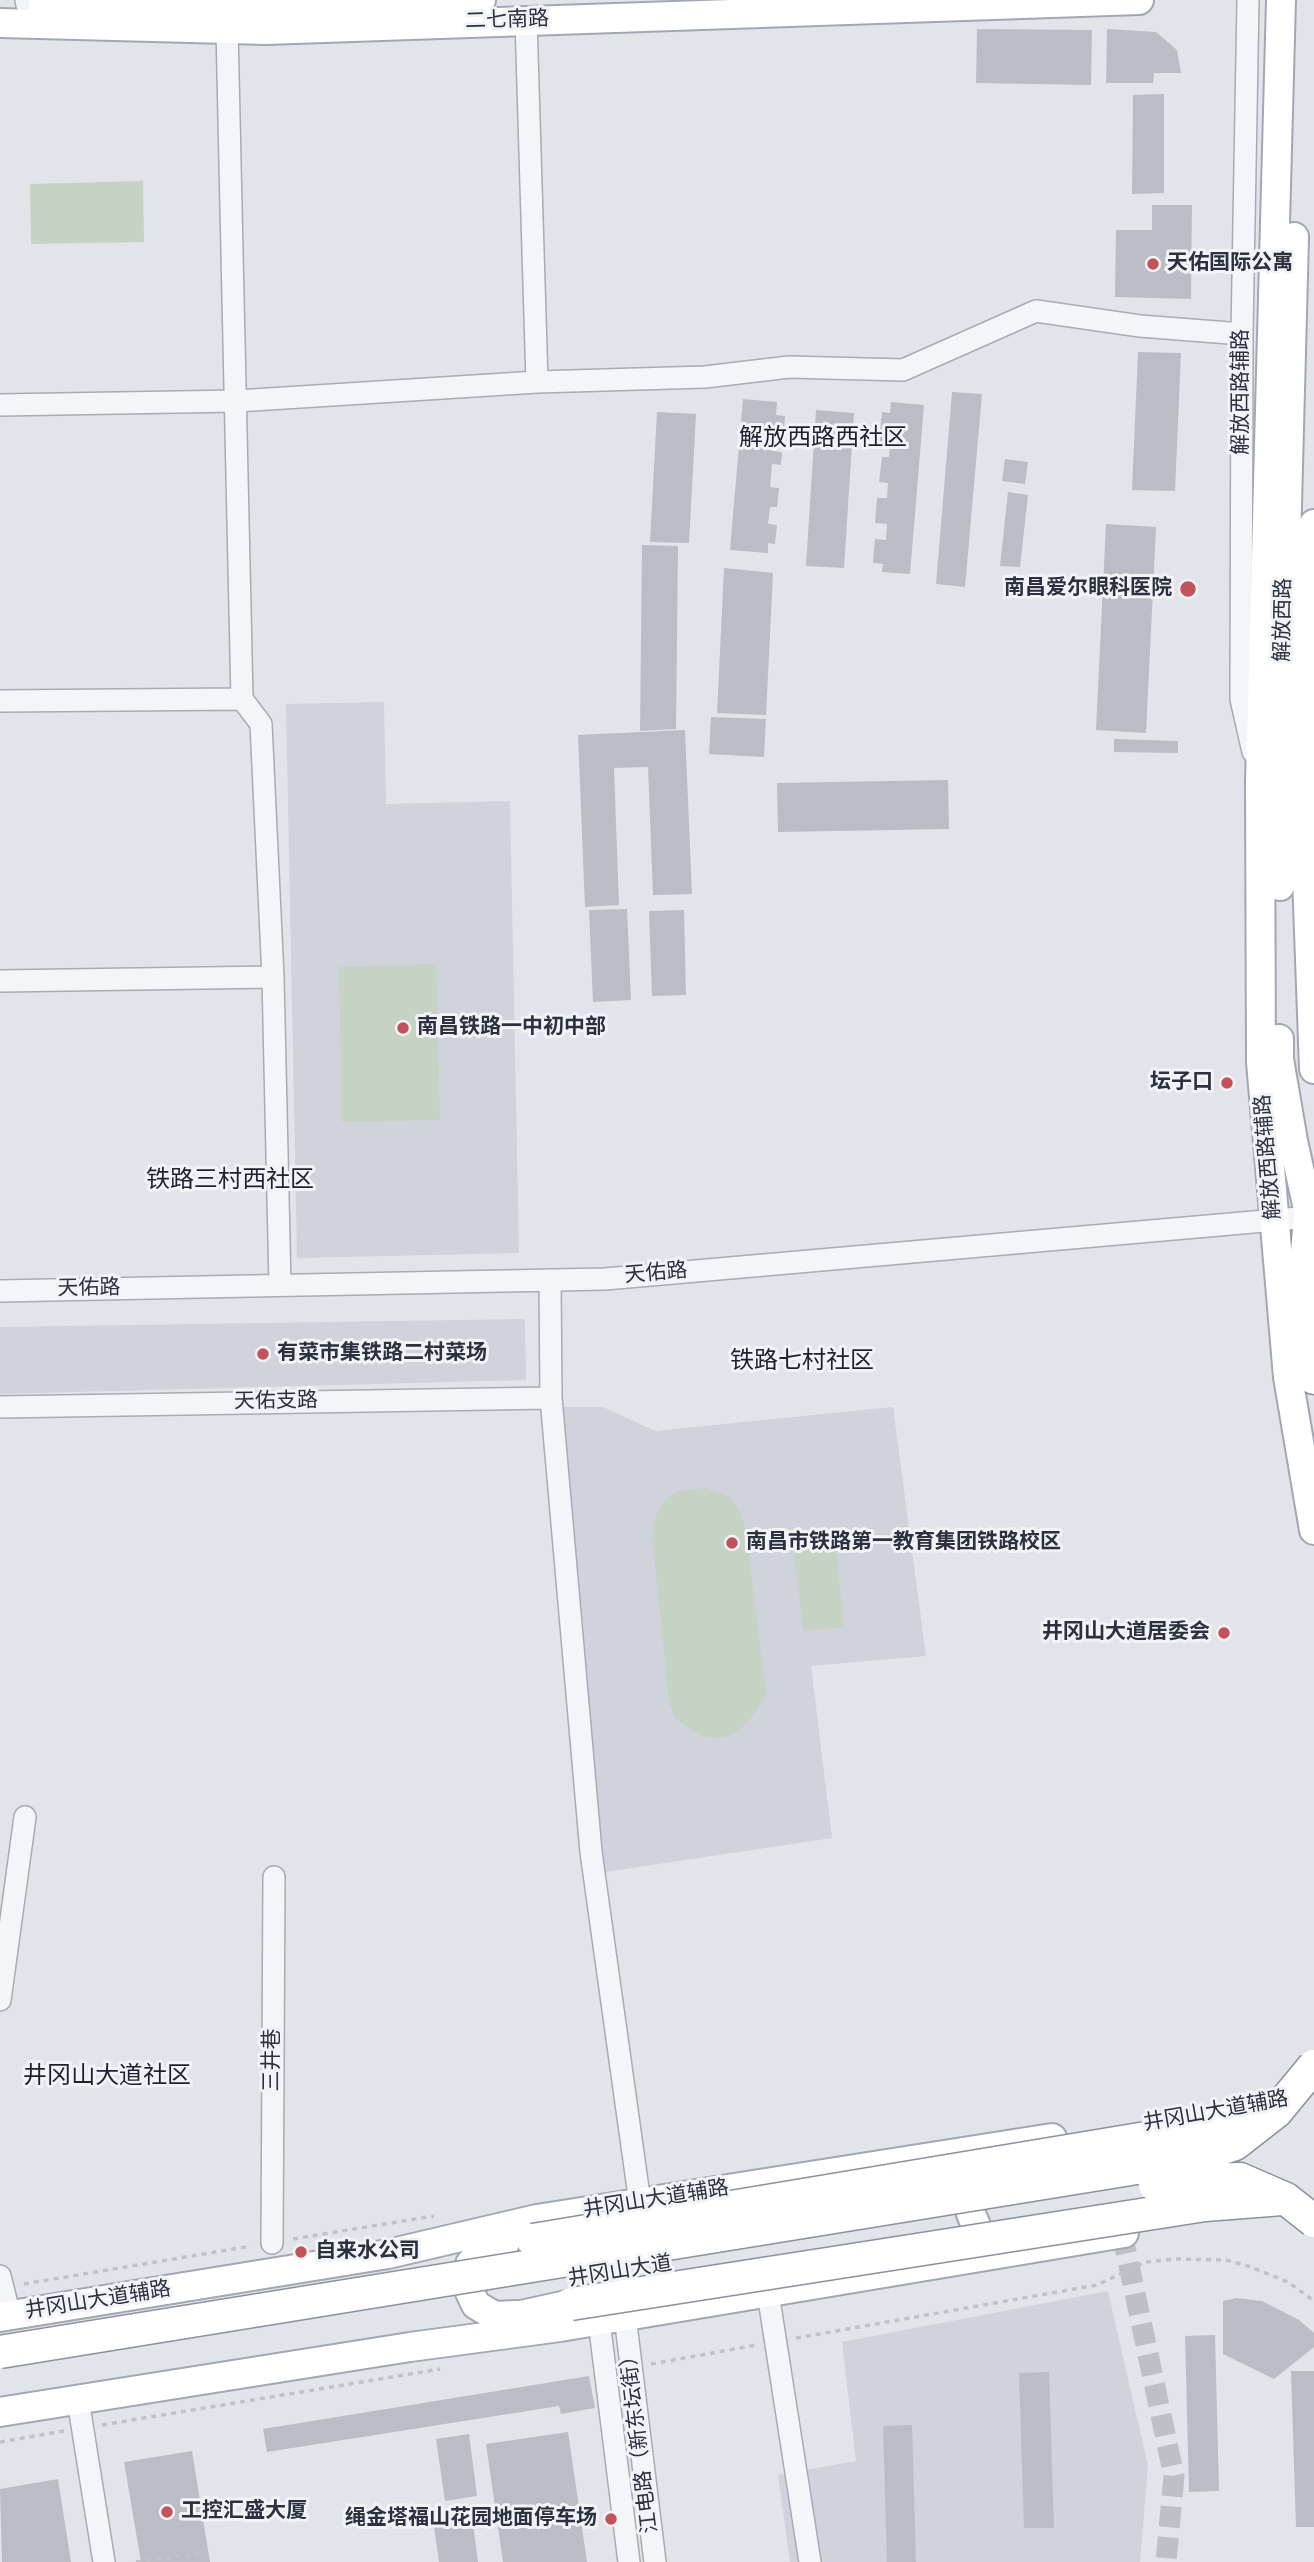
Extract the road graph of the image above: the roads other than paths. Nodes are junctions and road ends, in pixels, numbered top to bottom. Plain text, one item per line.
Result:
1 (481, 0) edge
2 (1139, 0) edge
3 (1248, 0) edge
4 (1280, 0) edge
5 (1300, 0) edge
6 (18, 3) edge
7 (526, 20) junction
8 (0, 23) edge
9 (227, 29) junction
10 (1242, 334) junction
11 (537, 382) junction
12 (237, 401) junction
13 (0, 405) edge
14 (1314, 524) edge
15 (242, 699) junction
16 (0, 701) edge
17 (1260, 782) junction
18 (1261, 890) junction
19 (1312, 941) edge
20 (1280, 946) junction
21 (273, 977) junction
22 (0, 981) edge
23 (1279, 1001) junction
24 (1312, 1008) edge
25 (1261, 1062) junction
26 (1314, 1069) edge
27 (1275, 1221) junction
28 (1312, 1227) edge
29 (550, 1280) junction
30 (281, 1285) junction
31 (0, 1291) edge
32 (1314, 1378) edge
33 (551, 1398) junction
34 (0, 1407) edge
35 (1314, 1530) edge
36 (24, 1817) dead end
37 (274, 1877) dead end
38 (0, 2000) edge
39 (1314, 2066) edge
40 (1314, 2094) edge
41 (1276, 2112) junction
42 (988, 2148) junction
43 (1300, 2201) edge
44 (640, 2203) junction
45 (1314, 2221) edge
46 (519, 2241) junction
47 (272, 2243) dead end
48 (1006, 2253) junction
49 (388, 2254) junction
50 (0, 2276) edge
51 (768, 2293) junction
52 (570, 2304) joint
53 (516, 2315) junction
54 (5, 2316) edge
55 (612, 2319) junction
56 (410, 2347) junction
57 (0, 2352) edge
58 (0, 2373) edge
59 (78, 2400) junction
60 (0, 2412) edge
61 (104, 2562) edge
62 (629, 2562) edge
63 (655, 2562) edge
64 (810, 2562) edge

1 - 6 main road, 二七南路
2 - 7 main road, 二七南路
3 - 10 street, 解放西路辅路
4 - 17 main road, 解放西路辅路
5 - 20 main road, 解放西路
7 - 9 main road, 二七南路
7 - 11 street
8 - 9 main road, 二七南路
9 - 12 street
10 - 11 street
10 - 17 street, 解放西路辅路
11 - 12 street
12 - 13 street
12 - 15 street
14 - 19 main road, 解放西路
15 - 16 street
15 - 21 street
17 - 18 main road, 解放西路辅路
18 - 20 main road
18 - 25 main road, 解放西路辅路
19 - 24 main road, 解放西路
20 - 23 main road, 解放西路
21 - 22 street
21 - 30 street
23 - 25 main road
23 - 28 main road, 解放西路
24 - 26 main road, 解放西路
25 - 27 main road, 解放西路辅路
27 - 28 street, 天佑路
27 - 29 street, 天佑路
27 - 35 main road, 解放西路辅路
28 - 32 highway
29 - 30 street, 天佑路
29 - 33 street
30 - 31 street, 天佑路
33 - 34 street, 天佑支路
33 - 44 street
36 - 38 street
37 - 47 street, 三井巷
39 - 41 highway, 井冈山大道, bridge
40 - 42 main road, 井冈山大道辅路
41 - 46 highway, bridge
41 - 57 highway, 井冈山大道, bridge
42 - 44 main road, 井冈山大道辅路
42 - 48 main road
43 - 45 highway, bridge
43 - 48 main road
43 - 52 highway, bridge
43 - 58 highway, 井冈山大道, bridge
44 - 49 main road, 井冈山大道辅路
46 - 49 main road
46 - 53 main road
48 - 51 main road
49 - 54 main road, 井冈山大道辅路
50 - 54 street
51 - 55 main road
51 - 64 street
52 - 53 main road
53 - 56 main road
55 - 56 main road
55 - 62 street, 江电路（新东坛街）
55 - 63 street, 江电路（新东坛街）
56 - 59 main road
59 - 60 main road
59 - 61 street

